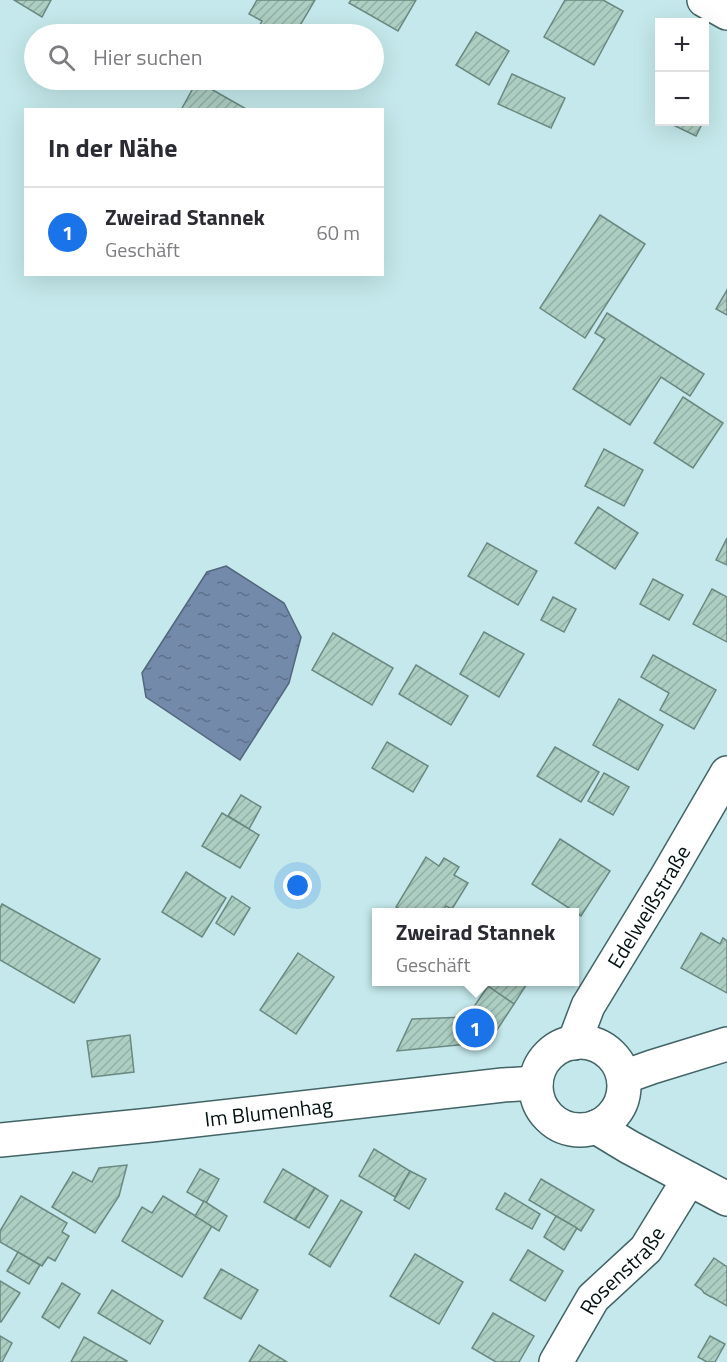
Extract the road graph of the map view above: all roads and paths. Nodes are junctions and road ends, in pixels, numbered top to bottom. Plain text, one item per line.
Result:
1 (704, 0) edge
2 (727, 13) edge
3 (727, 773) edge
4 (574, 1043) junction
5 (727, 1044) edge
6 (624, 1077) junction
7 (536, 1083) junction
8 (596, 1127) junction
9 (0, 1140) edge
10 (689, 1179) junction
11 (727, 1199) edge
12 (556, 1362) edge

1 - 2 street
3 - 4 street, Edelweißstraße
4 - 6 street
4 - 7 street
5 - 6 street
6 - 8 street
7 - 8 street
7 - 9 street, Im Blumenhag
8 - 10 street
10 - 11 street
10 - 12 street, Rosenstraße

